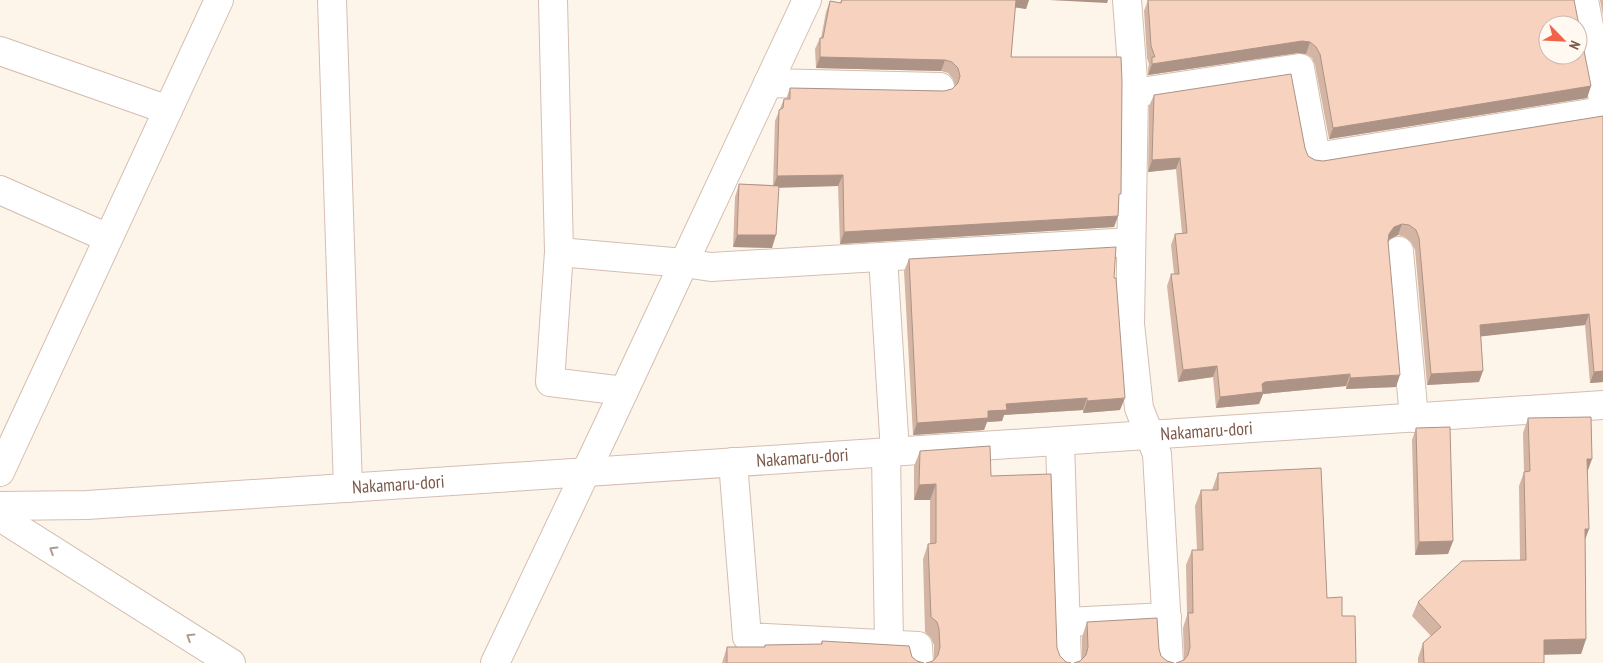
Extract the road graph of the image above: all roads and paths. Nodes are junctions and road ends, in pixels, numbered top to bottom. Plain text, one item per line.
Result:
1 (219, 0) edge
2 (332, 0) edge
3 (553, 0) edge
4 (807, 0) edge
5 (1584, 0) edge
6 (1132, 1) edge
7 (0, 51) edge
8 (768, 83) junction
9 (940, 87) dead end
10 (1134, 93) junction
11 (1603, 99) edge
12 (168, 110) junction
13 (1603, 111) edge
14 (0, 190) edge
15 (108, 238) junction
16 (1131, 242) junction
17 (1399, 251) dead end
18 (559, 252) junction
19 (883, 257) junction
20 (684, 263) junction
21 (624, 391) junction
22 (1603, 405) edge
23 (1414, 418) junction
24 (1149, 436) junction
25 (1060, 442) junction
26 (890, 452) junction
27 (733, 462) junction
28 (0, 472) edge
29 (586, 473) junction
30 (348, 488) junction
31 (0, 506) edge
32 (0, 517) edge
33 (1167, 617) junction
34 (1066, 622) junction
35 (889, 645) junction
36 (231, 663) edge
37 (495, 663) edge
38 (919, 663) edge
39 (1067, 663) edge
40 (1169, 663) edge

1 - 12 street
2 - 30 street
3 - 18 street
4 - 8 street
5 - 11 street
6 - 10 street
7 - 12 street
8 - 9 street
8 - 20 street
10 - 13 street
10 - 16 street
12 - 15 street
14 - 15 street
15 - 28 street
16 - 19 street
16 - 24 street
17 - 23 street
18 - 20 street
18 - 21 street
19 - 20 street
19 - 26 street
20 - 21 street
21 - 29 street
22 - 23 street, Nakamaru-dori
23 - 24 street, Nakamaru-dori
24 - 25 street, Nakamaru-dori
24 - 33 street
25 - 26 street, Nakamaru-dori
25 - 34 street
26 - 27 street, Nakamaru-dori
26 - 35 street
27 - 29 street, Nakamaru-dori
27 - 35 street
29 - 30 street, Nakamaru-dori
29 - 37 street
30 - 31 street, Nakamaru-dori
36 -> 32 street
33 - 34 street
33 - 40 street
34 - 39 street
35 - 38 street

